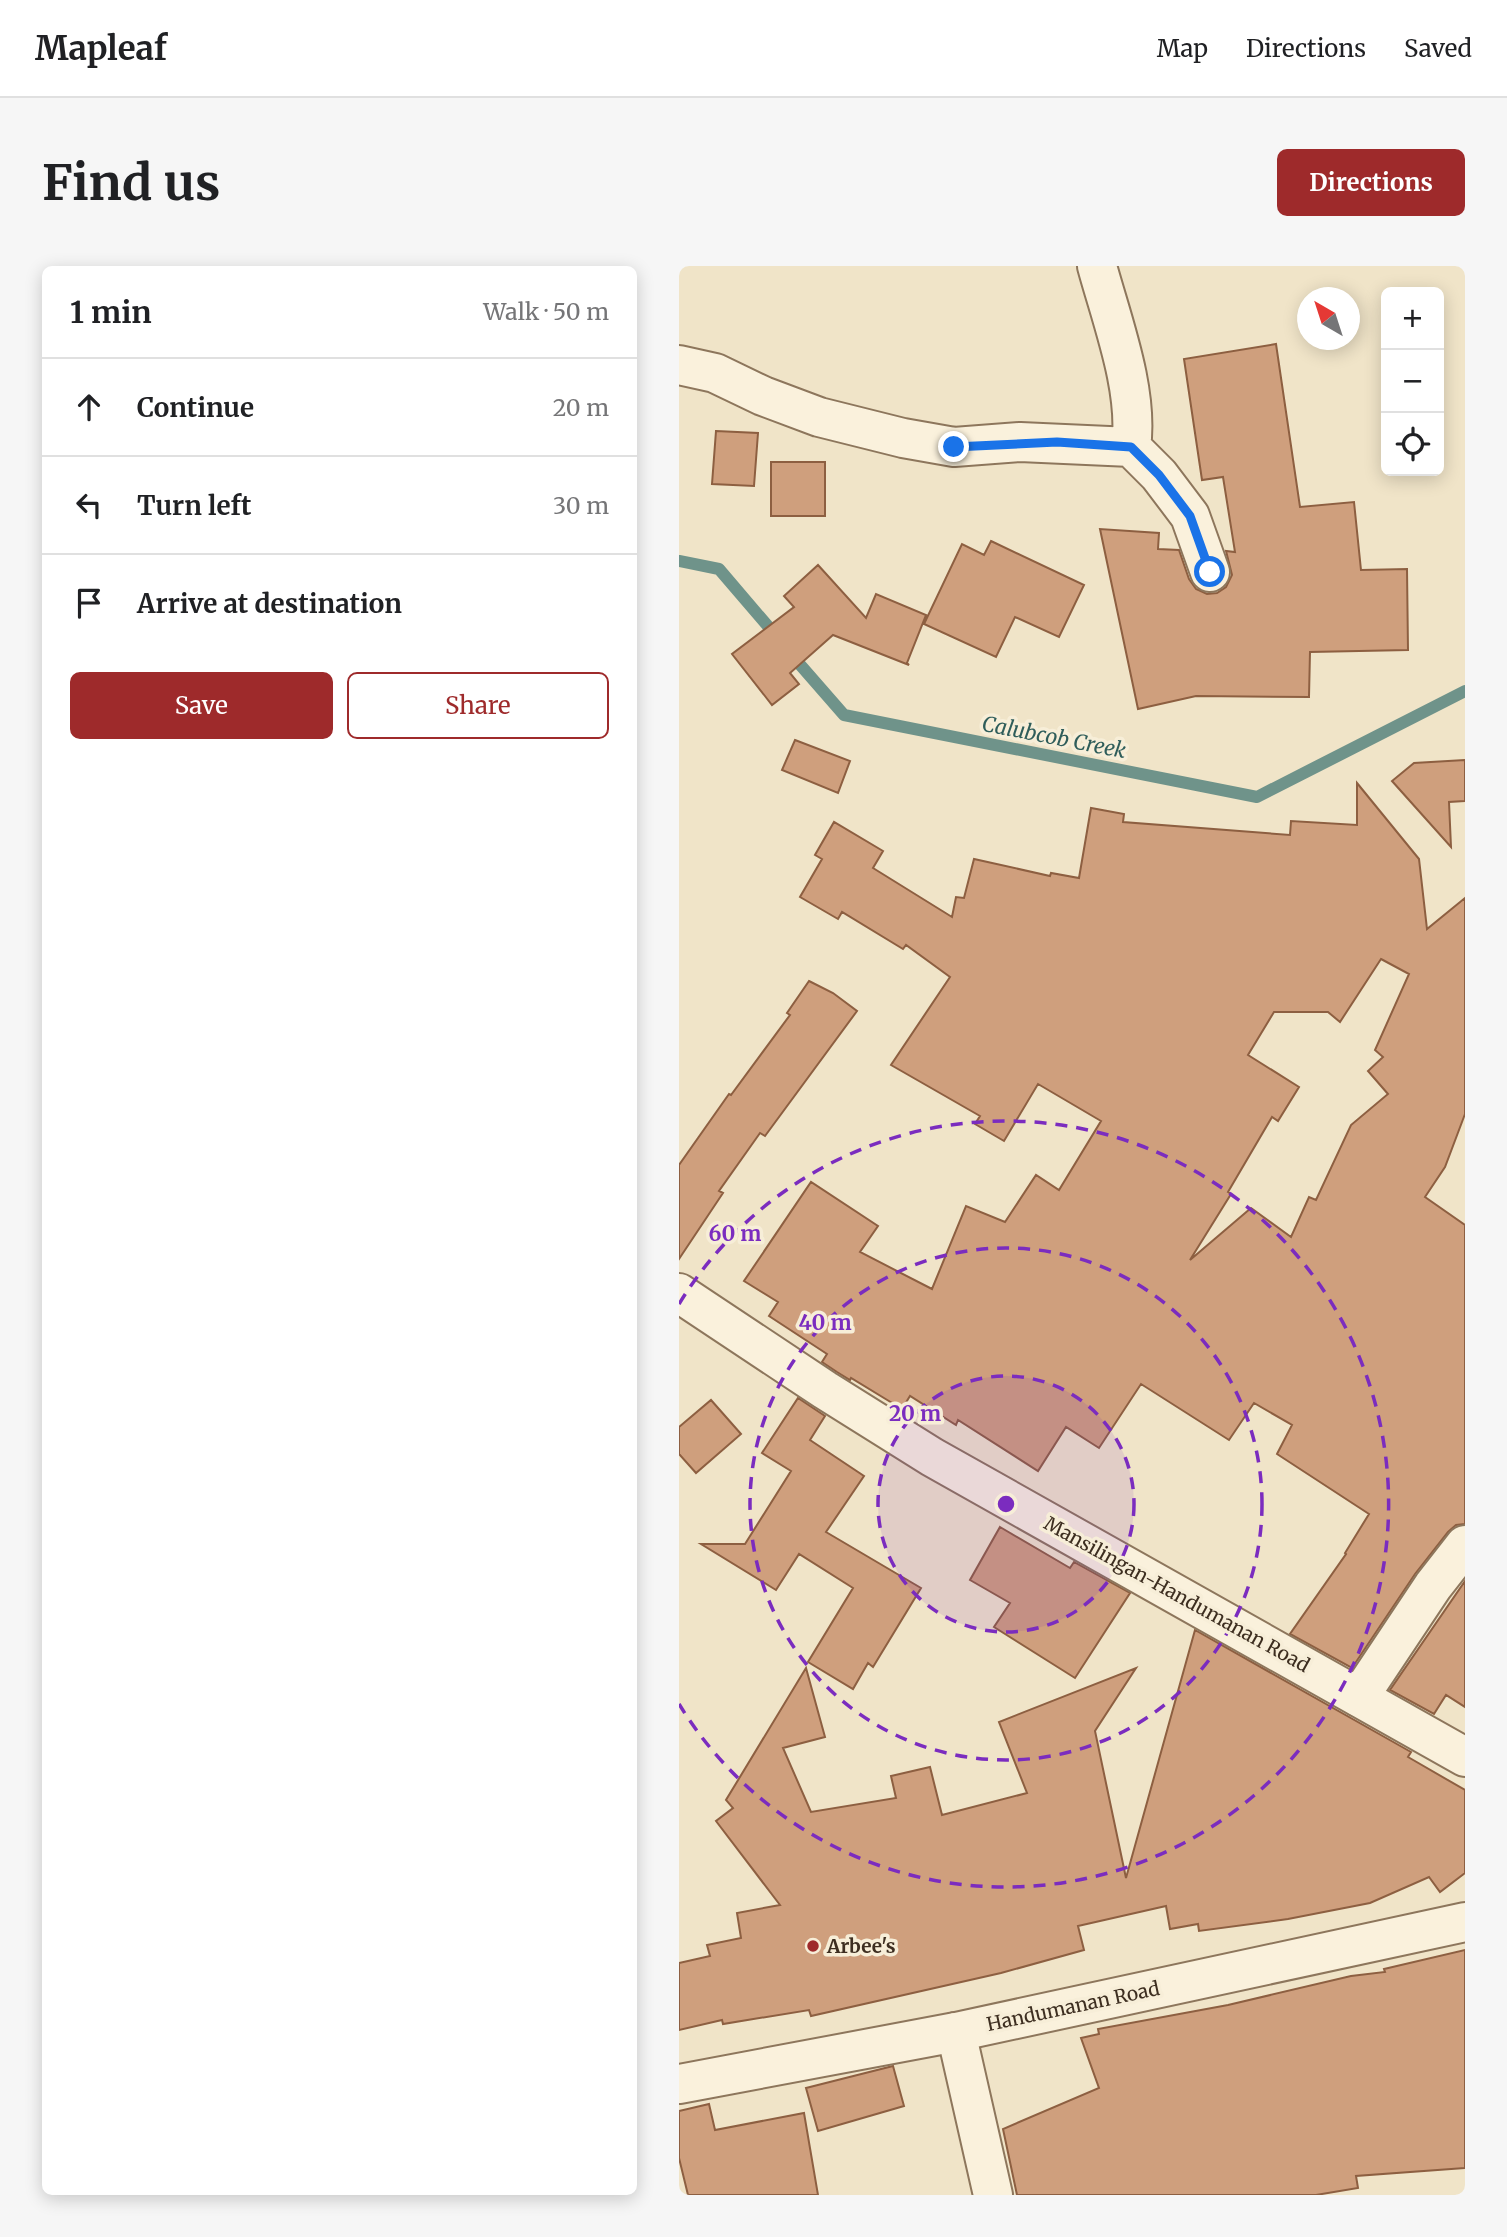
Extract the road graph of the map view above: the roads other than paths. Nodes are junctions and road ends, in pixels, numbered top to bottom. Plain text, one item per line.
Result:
1 (1097, 266) edge
2 (679, 365) edge
3 (1131, 447) junction
4 (1210, 572) dead end
5 (679, 1293) edge
6 (1465, 1545) edge
7 (1359, 1697) junction
8 (1465, 1757) edge
9 (1465, 1922) edge
10 (956, 2032) junction
11 (679, 2084) edge
12 (993, 2195) edge

1 - 3 street
2 - 3 street
3 - 4 street
5 - 7 street, Mansilingan-Handumanan Road
6 - 7 street
7 - 8 street, Mansilingan-Handumanan Road
9 - 10 street, Handumanan Road
10 - 11 street, Handumanan Road
10 - 12 street

